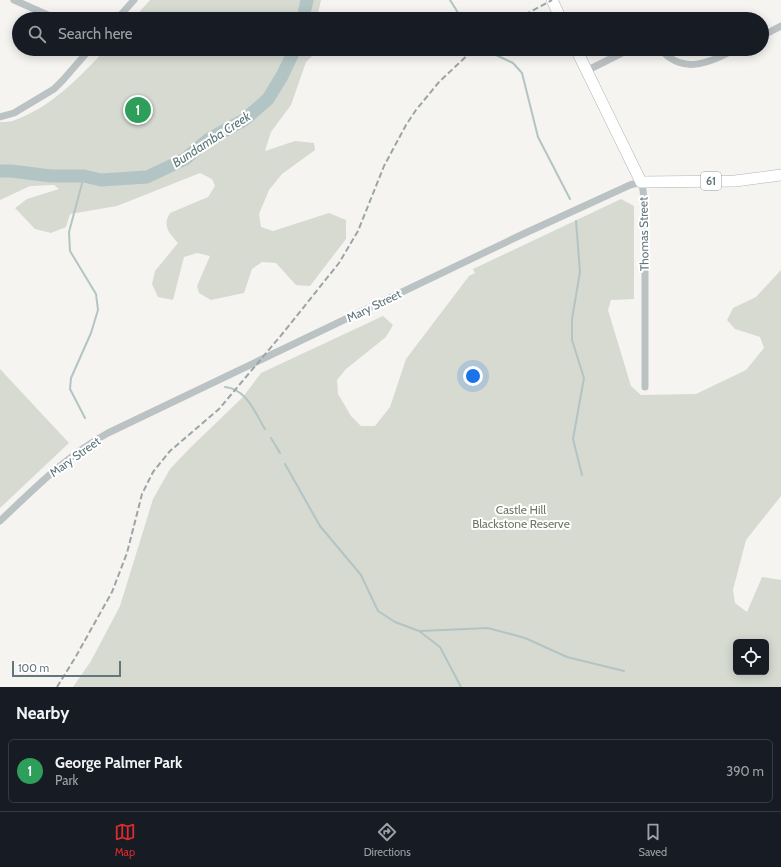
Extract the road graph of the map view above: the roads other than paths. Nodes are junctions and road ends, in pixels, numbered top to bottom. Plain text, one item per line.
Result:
1 (14, 0) edge
2 (134, 0) edge
3 (552, 0) edge
4 (41, 12) edge
5 (123, 12) edge
6 (558, 12) edge
7 (781, 26) edge
8 (769, 32) edge
9 (84, 56) edge
10 (579, 56) edge
11 (616, 56) edge
12 (668, 56) edge
13 (721, 56) edge
14 (586, 71) junction
15 (0, 117) edge
16 (781, 175) edge
17 (640, 182) junction
18 (645, 387) dead end
19 (0, 521) edge

1 - 4 street
2 - 5 street
3 - 6 main road
7 - 8 street
9 - 15 street
10 - 14 main road, Thomas Street
11 - 14 street
12 - 13 street
14 - 17 main road, Thomas Street
16 - 17 main road, Mary Street / 61
17 - 18 street, Thomas Street
17 - 19 street, Mary Street

